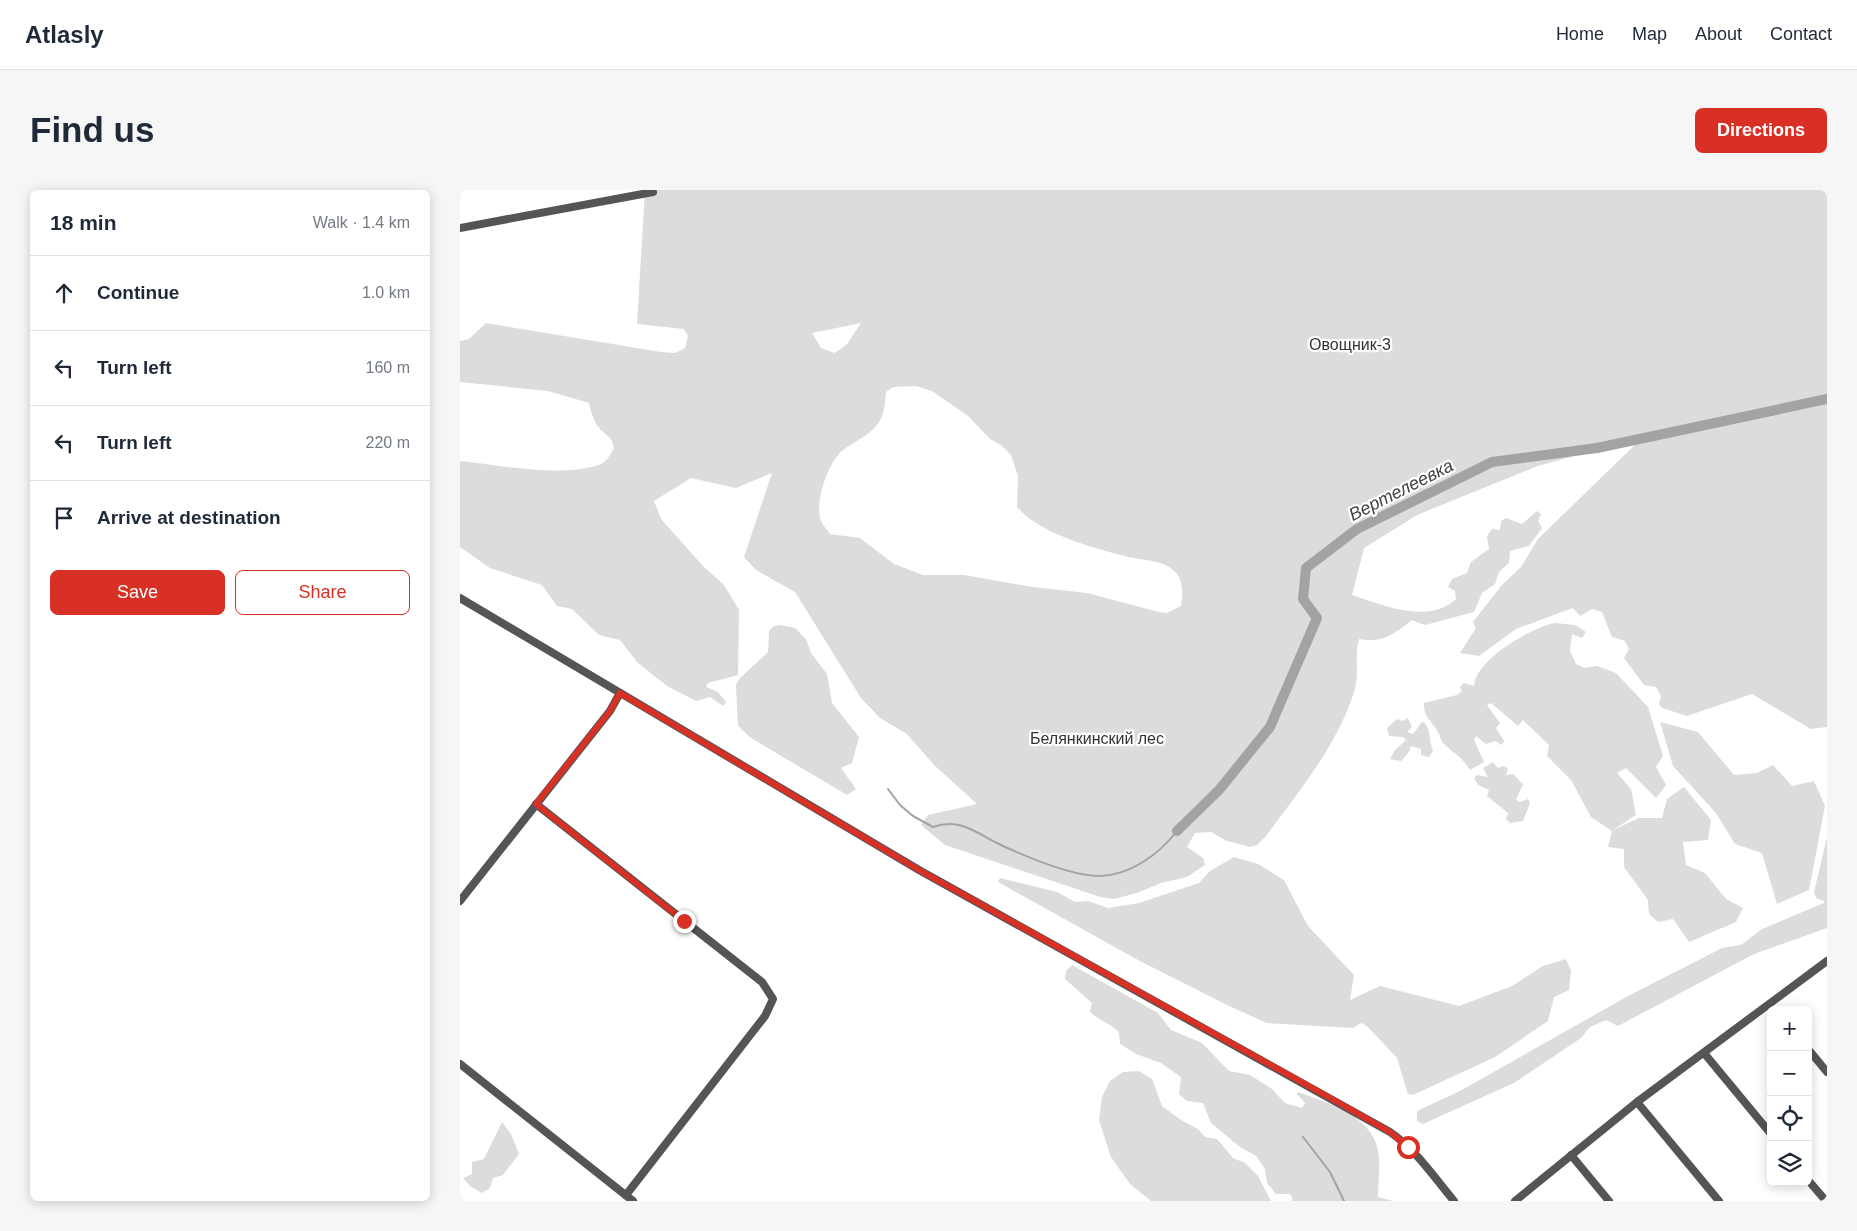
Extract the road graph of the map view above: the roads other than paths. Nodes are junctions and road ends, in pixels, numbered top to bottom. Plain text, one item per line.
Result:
1 (653, 192) dead end
2 (460, 228) edge
3 (460, 598) edge
4 (620, 693) junction
5 (536, 804) junction
6 (460, 901) edge
7 (1827, 961) edge
8 (1770, 1003) junction
9 (1773, 1006) edge
10 (1810, 1051) edge
11 (1704, 1053) junction
12 (460, 1064) edge
13 (1827, 1072) edge
14 (1638, 1102) junction
15 (1767, 1129) edge
16 (1571, 1154) junction
17 (1812, 1185) edge
18 (626, 1195) junction
19 (633, 1201) edge
20 (1454, 1201) edge
21 (1515, 1201) edge
22 (1609, 1201) edge
23 (1719, 1201) edge
24 (1826, 1201) edge

1 - 2 street
3 - 4 street
4 - 5 street
4 - 20 street
5 - 6 street
5 - 18 street
7 - 8 street
8 - 9 street
8 - 11 street
10 - 13 street
11 - 14 street
11 - 15 street
12 - 18 street
14 - 16 street
14 - 23 street
16 - 21 street
16 - 22 street
17 - 24 street
18 - 19 street

